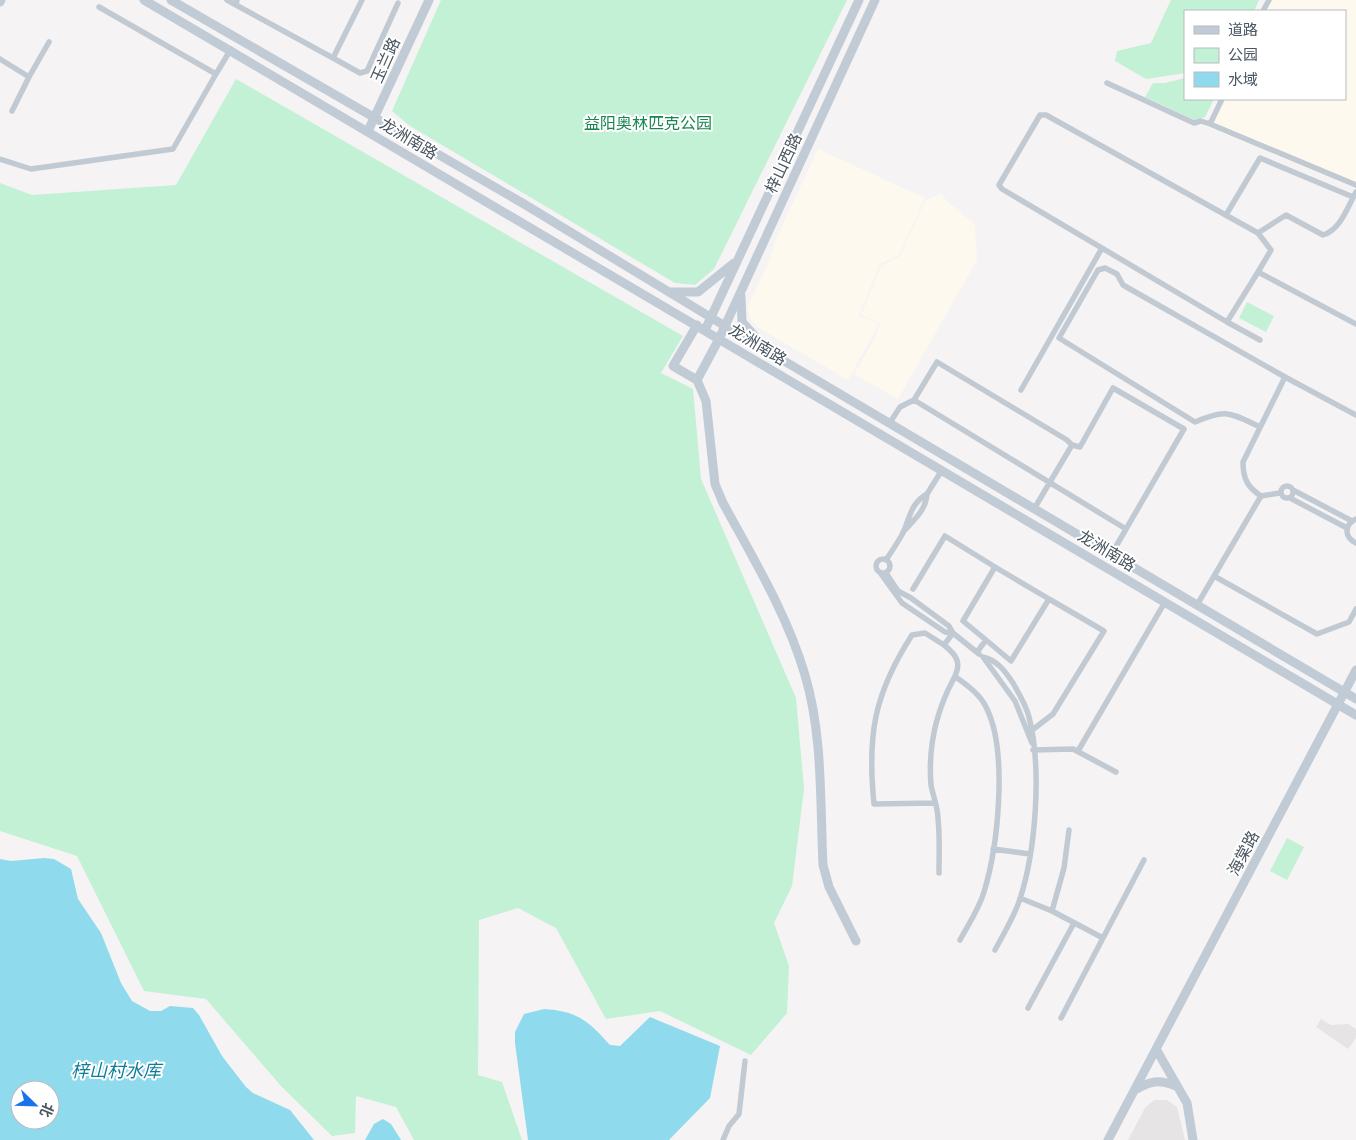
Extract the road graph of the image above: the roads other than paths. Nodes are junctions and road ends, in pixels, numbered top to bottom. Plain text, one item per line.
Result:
1 (144, 0) edge
2 (171, 0) edge
3 (228, 0) edge
4 (362, 0) edge
5 (429, 0) edge
6 (859, 0) edge
7 (875, 0) edge
8 (237, 3) edge
9 (398, 3) dead end
10 (99, 7) dead end
11 (49, 42) dead end
12 (231, 49) junction
13 (333, 58) junction
14 (0, 59) edge
15 (216, 74) junction
16 (28, 77) junction
17 (1107, 83) dead end
18 (1222, 100) edge
19 (12, 111) dead end
20 (376, 118) junction
21 (1210, 124) junction
22 (368, 131) junction
23 (0, 159) edge
24 (1356, 185) edge
25 (1355, 194) edge
26 (1226, 215) junction
27 (1258, 233) junction
28 (1102, 248) junction
29 (738, 260) junction
30 (1258, 272) junction
31 (666, 290) junction
32 (741, 292) junction
33 (711, 318) junction
34 (1227, 322) junction
35 (1356, 324) edge
36 (725, 326) junction
37 (701, 327) junction
38 (719, 339) junction
39 (1260, 340) dead end
40 (776, 357) junction
41 (1285, 377) junction
42 (697, 380) junction
43 (1021, 390) dead end
44 (914, 400) junction
45 (1356, 414) edge
46 (889, 424) junction
47 (1260, 428) junction
48 (1072, 445) junction
49 (942, 470) junction
50 (1050, 483) junction
51 (1293, 490) junction
52 (1280, 493) junction
53 (1261, 496) junction
54 (1290, 498) junction
55 (1034, 509) junction
56 (1354, 520) edge
57 (1347, 528) junction
58 (1126, 529) junction
59 (1356, 543) edge
60 (1111, 554) junction
61 (886, 560) junction
62 (995, 567) junction
63 (884, 573) junction
64 (1214, 576) junction
65 (913, 590) dead end
66 (1049, 599) junction
67 (1165, 602) junction
68 (1197, 605) junction
69 (1356, 609) edge
70 (953, 633) junction
71 (986, 640) junction
72 (944, 646) junction
73 (977, 652) junction
74 (983, 657) junction
75 (1356, 670) edge
76 (956, 676) junction
77 (1344, 692) junction
78 (1356, 699) edge
79 (1338, 704) junction
80 (1356, 715) edge
81 (1031, 731) junction
82 (1033, 746) junction
83 (1078, 751) junction
84 (1116, 772) dead end
85 (935, 803) junction
86 (1069, 830) dead end
87 (993, 849) junction
88 (1030, 854) junction
89 (1144, 860) dead end
90 (939, 873) dead end
91 (1020, 898) junction
92 (1052, 912) junction
93 (1074, 923) junction
94 (1103, 938) junction
95 (960, 940) dead end
96 (856, 941) dead end
97 (995, 950) dead end
98 (1028, 1008) dead end
99 (1061, 1018) dead end
100 (1156, 1049) junction
101 (745, 1061) dead end
102 (1176, 1086) junction
103 (1134, 1090) junction
104 (723, 1140) edge
105 (1108, 1140) edge
106 (1193, 1140) edge

1 - 12 main road, 龙洲南路
2 - 20 main road, 龙洲南路
3 - 8 street
4 - 13 street
5 - 20 main road, 玉兰路
6 - 29 main road, 梓山西路
7 - 32 main road, 梓山西路
8 - 13 street
9 - 13 street
10 - 15 street
11 - 16 street
12 - 15 street
12 - 22 main road, 龙洲南路
14 - 16 street
15 - 23 street
16 - 19 street
17 - 21 street
18 - 21 street
20 - 22 main road, 玉兰路
20 - 31 main road, 龙洲南路
21 - 24 street
22 - 37 main road, 龙洲南路
25 - 26 street
25 - 27 street
26 - 27 street
26 - 28 street
27 - 30 street
28 - 34 street
28 - 43 street
29 - 31 main road
29 - 33 main road, 梓山西路
30 - 34 street
30 - 35 street
31 - 33 main road, 龙洲南路
32 - 36 main road, 梓山西路
32 - 40 main road
33 - 36 main road, 龙洲南路
33 - 37 main road, 梓山西路
34 - 39 street
36 - 38 main road, 梓山西路
36 - 40 main road, 龙洲南路
37 - 38 main road, 龙洲南路
37 - 42 main road, 梓山西路
38 - 42 main road, 梓山西路
38 - 49 main road, 龙洲南路
40 - 46 main road, 龙洲南路
41 - 45 street
41 - 47 street
41 - 47 street
42 - 96 main road
44 - 46 street
44 - 48 street
44 - 50 street
46 - 55 main road, 龙洲南路
47 - 53 street
48 - 50 street
48 - 58 street
49 - 61 street
49 - 67 main road, 龙洲南路
50 - 55 street
50 - 58 street
51 - 52 street
51 - 54 street
51 - 56 street
52 - 53 street
52 - 54 street
53 - 64 street
54 - 57 street
55 - 60 main road, 龙洲南路
56 - 57 street
57 - 59 street
58 - 60 street
60 - 68 main road, 龙洲南路
61 - 63 street
61 - 63 street
62 - 65 street
62 - 66 street
62 - 71 street
63 - 70 street
63 - 70 street
64 - 68 street
64 - 69 street
66 - 71 street
66 - 81 street
67 - 79 main road, 龙洲南路
67 - 83 street
68 - 77 main road, 龙洲南路
70 - 72 street
70 - 73 street
71 - 73 street
72 - 76 street
72 - 85 street
73 - 74 street
74 - 81 street
74 - 82 street
75 - 77 main road, 海棠路
76 - 85 street
76 - 87 street
77 - 78 main road, 龙洲南路
77 - 79 main road, 海棠路
79 - 80 main road, 龙洲南路
79 - 100 main road, 海棠路
81 - 82 street
82 - 83 street
82 - 88 street
83 - 84 street
85 - 90 street
86 - 92 street
87 - 88 street
87 - 95 street
88 - 91 street
89 - 94 street
91 - 92 street
91 - 97 street
92 - 93 street
93 - 94 street
93 - 98 street
94 - 99 street
100 - 102 main road
100 - 103 main road, 海棠路
101 - 104 street
102 - 103 main road
102 - 106 main road
103 - 105 main road, 海棠路

